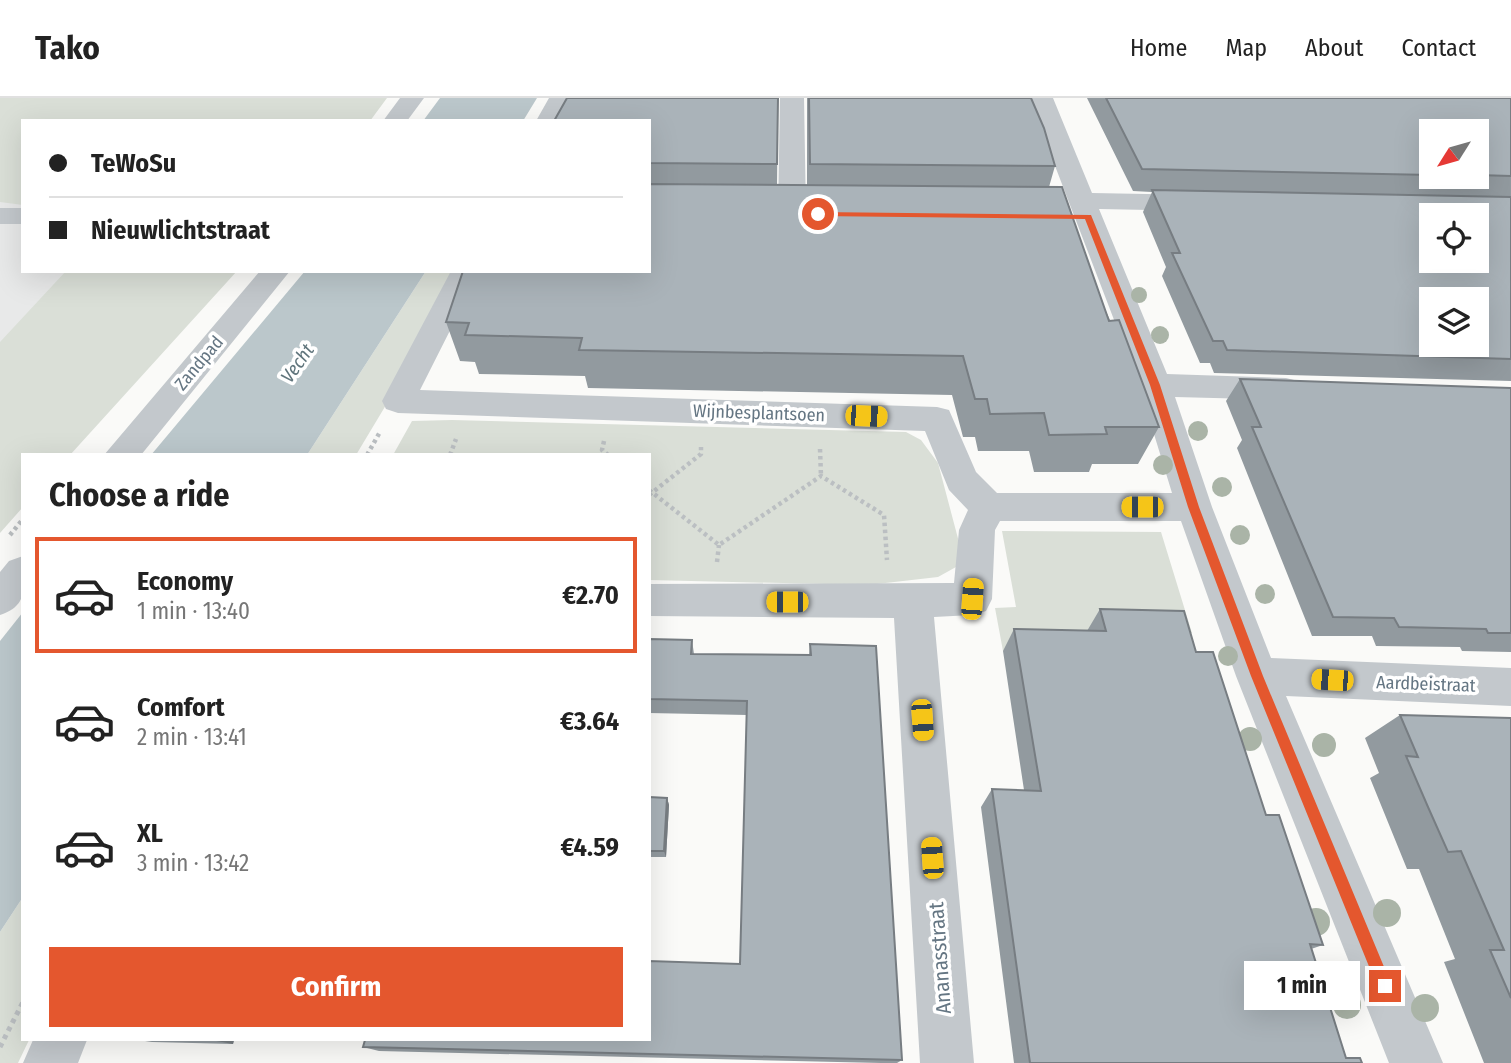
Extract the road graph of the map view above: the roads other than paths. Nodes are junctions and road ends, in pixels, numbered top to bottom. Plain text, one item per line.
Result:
1 (412, 98) edge
2 (561, 98) edge
3 (792, 98) edge
4 (1041, 98) edge
5 (396, 119) edge
6 (549, 119) edge
7 (1222, 203) edge
8 (1077, 211) junction
9 (792, 214) edge
10 (0, 216) edge
11 (21, 216) edge
12 (274, 273) edge
13 (465, 273) edge
14 (1155, 385) junction
15 (1322, 390) edge
16 (123, 453) edge
17 (988, 507) junction
18 (1194, 507) junction
19 (21, 574) edge
20 (0, 599) edge
21 (651, 600) edge
22 (898, 602) junction
23 (1257, 676) junction
24 (1511, 687) edge
25 (61, 1041) edge
26 (50, 1063) edge
27 (947, 1063) edge
28 (1416, 1063) edge

1 - 5 street
2 - 6 street
3 - 9 street
4 - 8 street
7 - 8 street
8 - 14 street
10 - 11 street
12 - 16 street, Zandpad
13 - 17 street, Wijnbesplantsoen
14 - 15 street
14 - 18 street
17 - 18 street
17 - 22 street
18 - 23 street
19 - 20 street
21 - 22 street
22 - 27 street, Ananasstraat
23 - 24 street, Aardbeistraat
23 - 28 street
25 - 26 street

